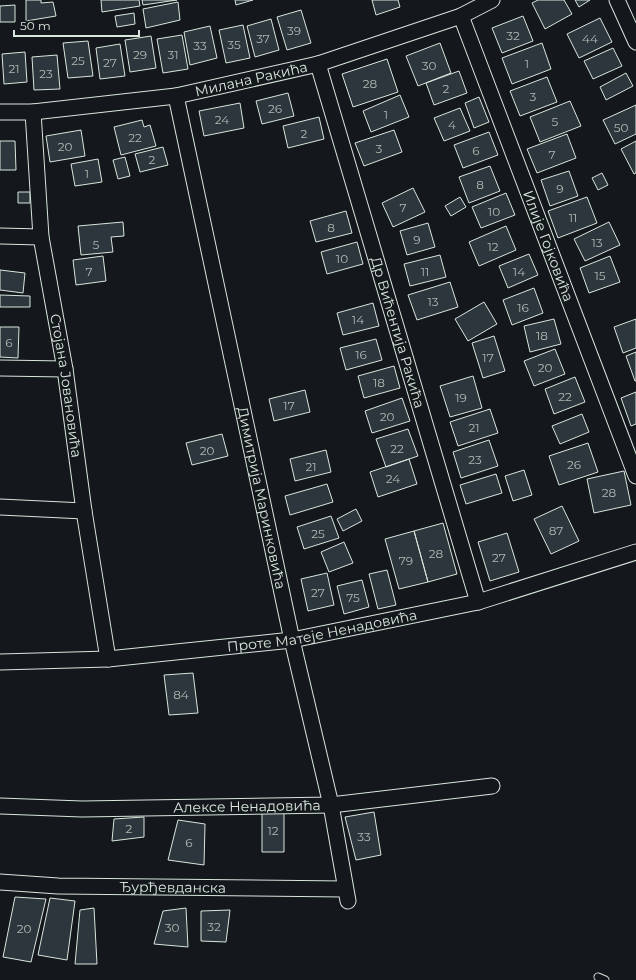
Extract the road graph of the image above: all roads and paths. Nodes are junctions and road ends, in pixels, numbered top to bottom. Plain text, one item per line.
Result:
1 (492, 0) edge
2 (617, 0) edge
3 (461, 16) junction
4 (636, 42) edge
5 (318, 64) junction
6 (176, 96) junction
7 (0, 112) edge
8 (33, 112) junction
9 (0, 236) edge
10 (41, 237) junction
11 (0, 368) edge
12 (65, 369) junction
13 (636, 476) edge
14 (0, 507) edge
15 (84, 511) junction
16 (636, 552) edge
17 (478, 602) junction
18 (292, 640) junction
19 (108, 659) junction
20 (0, 662) edge
21 (492, 786) dead end
22 (330, 805) junction
23 (0, 806) edge
24 (0, 882) edge
25 (347, 895) joint

1 - 3 street, Милана Ракића
2 - 4 street
3 - 5 street, Милана Ракића
3 - 13 street, Илије Гојковића
5 - 6 street, Милана Ракића
5 - 17 street, Др Вићентија Ракића
6 - 8 street, Милана Ракића
6 - 18 street, Димитрија Маринковића
7 - 8 street, Милана Ракића
8 - 10 street, Стојана Јовановића
9 - 10 street
10 - 12 street, Стојана Јовановића
11 - 12 street
12 - 15 street, Стојана Јовановића
14 - 15 street
15 - 19 street, Стојана Јовановића
16 - 17 street, Проте Матеје Ненадовића
17 - 18 street, Проте Матеје Ненадовића
18 - 19 street, Проте Матеје Ненадовића
18 - 22 street, Димитрија Маринковића
19 - 20 street, Проте Матеје Ненадовића
21 - 22 street, Алексе Ненадовића
22 - 23 street, Алексе Ненадовића
22 - 25 street, Димитрија Маринковића
24 - 25 street, Ђурђевданска

